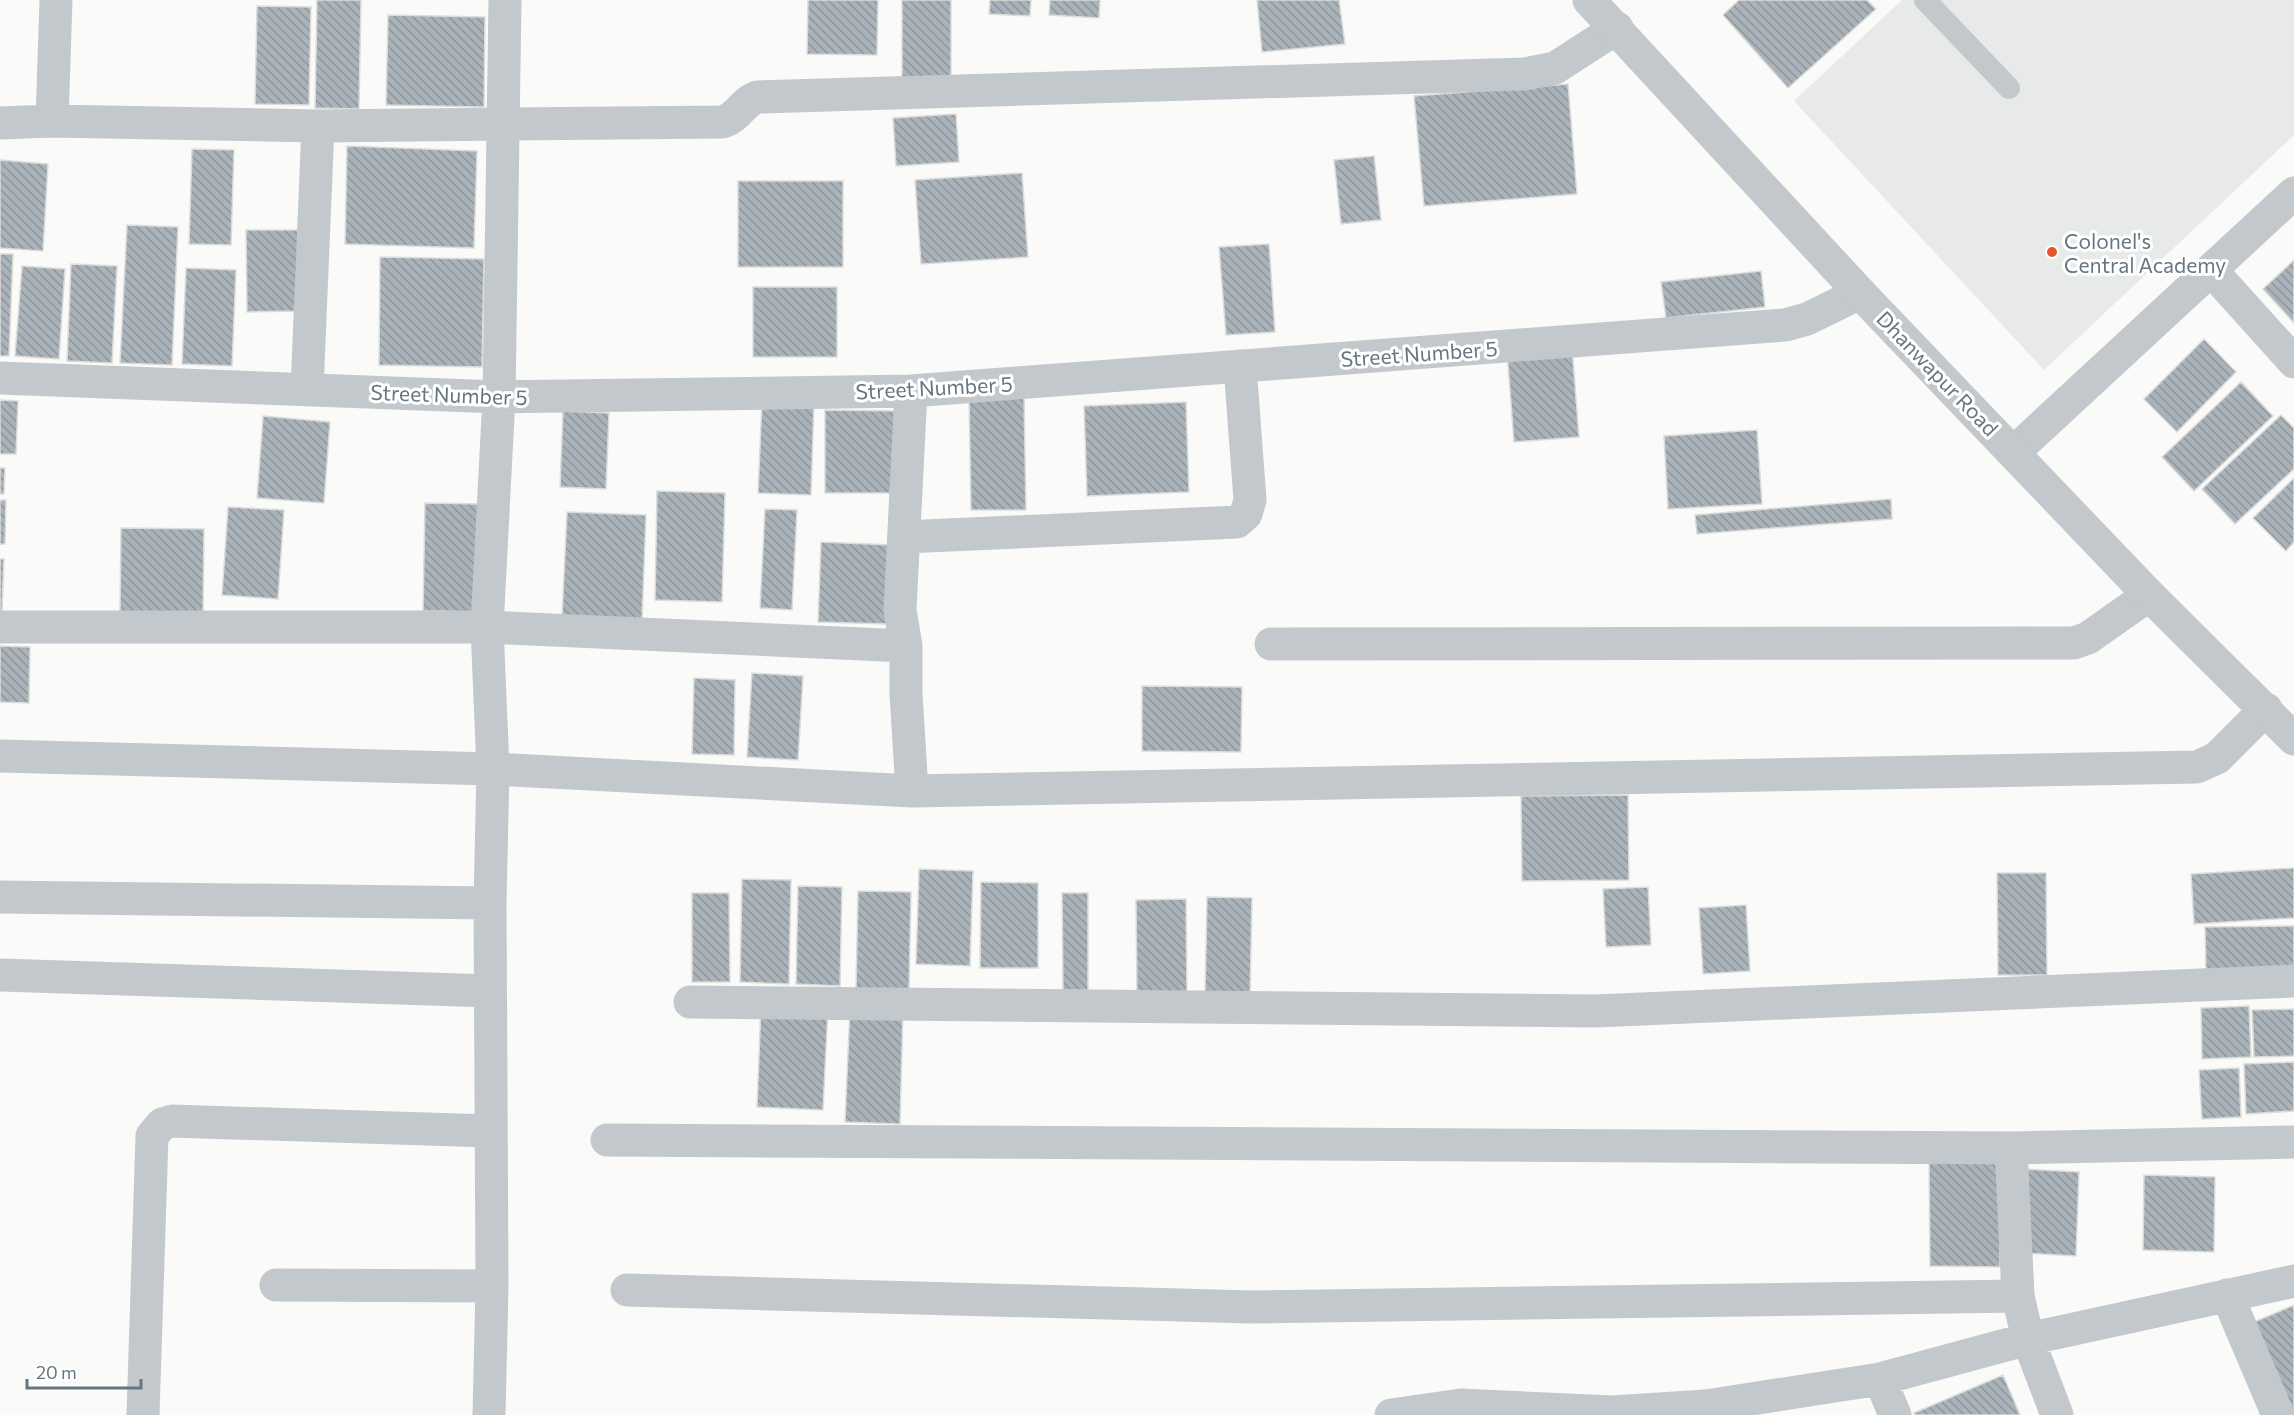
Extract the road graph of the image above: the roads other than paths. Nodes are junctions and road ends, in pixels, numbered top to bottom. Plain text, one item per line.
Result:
1 (56, 0) edge
2 (505, 0) edge
3 (1589, 0) edge
4 (1925, 0) edge
5 (1617, 28) junction
6 (2009, 88) dead end
7 (52, 121) junction
8 (0, 123) edge
9 (318, 126) junction
10 (505, 126) junction
11 (2294, 193) edge
12 (2212, 271) junction
13 (1860, 293) junction
14 (2294, 362) edge
15 (1240, 366) junction
16 (0, 378) edge
17 (307, 390) junction
18 (911, 391) junction
19 (499, 398) junction
20 (2014, 452) junction
21 (904, 537) junction
22 (2149, 595) junction
23 (0, 627) edge
24 (487, 627) junction
25 (1271, 644) dead end
26 (906, 646) junction
27 (2265, 709) junction
28 (2294, 739) edge
29 (0, 756) edge
30 (493, 769) junction
31 (912, 791) junction
32 (0, 897) edge
33 (490, 903) junction
34 (0, 975) edge
35 (2294, 981) edge
36 (490, 991) junction
37 (690, 1002) dead end
38 (490, 1131) junction
39 (607, 1140) dead end
40 (2294, 1142) edge
41 (2011, 1148) junction
42 (2294, 1281) edge
43 (276, 1285) dead end
44 (492, 1286) junction
45 (627, 1290) dead end
46 (2227, 1295) junction
47 (2018, 1296) junction
48 (2028, 1339) junction
49 (1880, 1379) junction
50 (1464, 1410) edge
51 (1708, 1410) edge
52 (1612, 1413) edge
53 (143, 1415) edge
54 (489, 1415) edge
55 (1391, 1415) edge
56 (1895, 1415) edge
57 (2057, 1415) edge
58 (2278, 1415) edge

1 - 7 street
2 - 10 street
3 - 5 street, Dhanwapur Road
4 - 6 lane
5 - 10 street
5 - 13 street, Dhanwapur Road
7 - 8 street
7 - 9 street
9 - 10 street
9 - 17 street
10 - 19 street
11 - 12 street
12 - 14 street
12 - 20 street
13 - 15 street, Street Number 5
13 - 20 street, Dhanwapur Road
15 - 18 street, Street Number 5
15 - 21 street
16 - 17 street, Street Number 5
17 - 19 street, Street Number 5
18 - 19 street, Street Number 5
18 - 21 street
19 - 24 street
20 - 22 street, Dhanwapur Road
21 - 26 street
22 - 25 street
22 - 27 street, Dhanwapur Road
23 - 24 street
24 - 26 street
24 - 30 street
26 - 31 street
27 - 28 street, Dhanwapur Road
27 - 31 street
29 - 30 street
30 - 31 street
30 - 33 street
32 - 33 street
33 - 36 street
34 - 36 street
35 - 37 street
36 - 38 street
38 - 44 street
38 - 53 street
39 - 41 street
40 - 41 street
41 - 47 street
42 - 46 street
43 - 44 street
44 - 54 street
45 - 47 street
46 - 48 street
46 - 58 street
47 - 48 street
48 - 49 street
48 - 57 street
49 - 51 street
49 - 56 street
50 - 52 street
50 - 55 street
51 - 52 street

